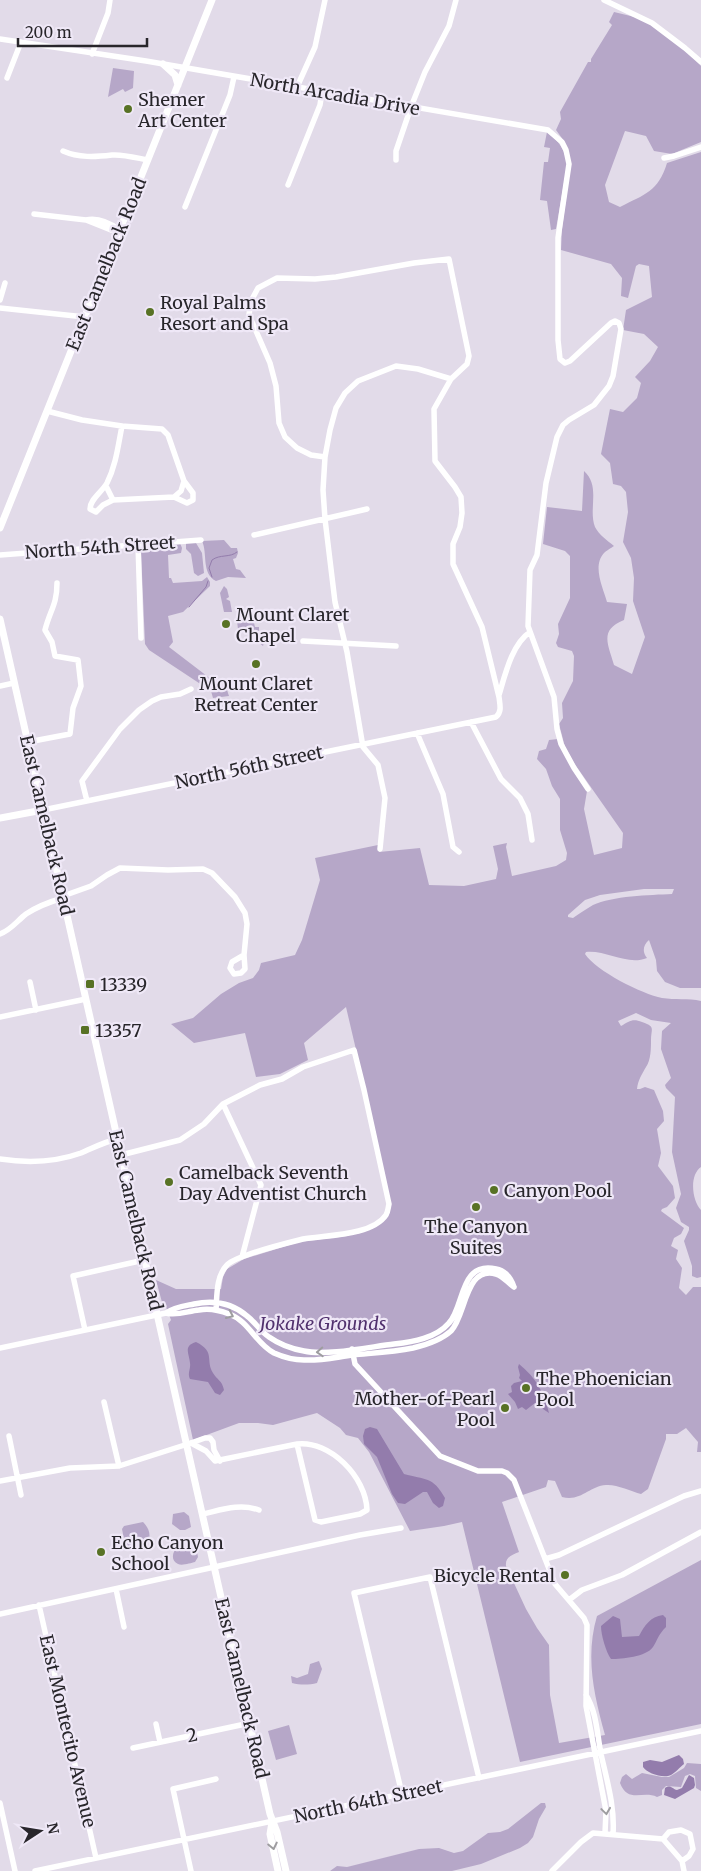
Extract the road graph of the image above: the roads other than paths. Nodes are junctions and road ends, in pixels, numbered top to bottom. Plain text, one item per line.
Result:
1 (110, 0) edge
2 (212, 0) edge
3 (325, 0) edge
4 (456, 0) edge
5 (604, 0) edge
6 (619, 0) edge
7 (616, 6) junction
8 (0, 39) edge
9 (21, 42) junction
10 (92, 54) junction
11 (701, 62) edge
12 (163, 64) junction
13 (185, 68) junction
14 (234, 77) junction
15 (7, 78) dead end
16 (178, 85) junction
17 (298, 87) junction
18 (322, 92) junction
19 (411, 106) junction
20 (701, 147) edge
21 (64, 152) dead end
22 (664, 158) dead end
23 (148, 160) junction
24 (396, 160) dead end
25 (288, 185) dead end
26 (185, 207) dead end
27 (34, 214) dead end
28 (120, 230) junction
29 (5, 283) dead end
30 (0, 300) edge
31 (0, 308) edge
32 (85, 317) junction
33 (451, 378) junction
34 (47, 411) junction
35 (122, 426) junction
36 (325, 457) junction
37 (184, 481) junction
38 (106, 486) junction
39 (174, 497) junction
40 (113, 500) junction
41 (367, 509) dead end
42 (325, 519) junction
43 (0, 528) edge
44 (254, 535) dead end
45 (201, 540) dead end
46 (138, 544) junction
47 (0, 556) edge
48 (58, 582) dead end
49 (0, 619) edge
50 (530, 632) junction
51 (141, 638) dead end
52 (304, 642) dead end
53 (344, 643) junction
54 (396, 646) dead end
55 (14, 683) junction
56 (0, 686) edge
57 (192, 689) dead end
58 (499, 697) junction
59 (471, 722) junction
60 (417, 733) junction
61 (28, 742) junction
62 (362, 744) junction
63 (588, 789) dead end
64 (87, 801) junction
65 (43, 810) junction
66 (0, 818) edge
67 (532, 840) dead end
68 (380, 849) dead end
69 (459, 852) dead end
70 (63, 897) junction
71 (0, 934) edge
72 (244, 955) dead end
73 (30, 982) dead end
74 (86, 999) junction
75 (36, 1010) junction
76 (0, 1017) edge
77 (223, 1104) junction
78 (117, 1139) junction
79 (121, 1155) junction
80 (0, 1159) edge
81 (242, 1257) junction
82 (144, 1260) junction
83 (216, 1306) junction
84 (157, 1315) junction
85 (85, 1330) junction
86 (0, 1348) edge
87 (352, 1352) junction
88 (104, 1402) dead end
89 (9, 1436) dead end
90 (189, 1444) junction
91 (297, 1444) junction
92 (214, 1447) junction
93 (206, 1451) junction
94 (220, 1461) junction
95 (119, 1466) junction
96 (17, 1477) junction
97 (0, 1481) edge
98 (701, 1491) edge
99 (21, 1495) dead end
100 (259, 1510) dead end
101 (202, 1514) junction
102 (401, 1528) dead end
103 (701, 1532) edge
104 (545, 1559) junction
105 (215, 1568) junction
106 (116, 1589) junction
107 (569, 1600) junction
108 (39, 1605) junction
109 (0, 1614) edge
110 (124, 1627) dead end
111 (250, 1723) junction
112 (156, 1724) dead end
113 (701, 1731) edge
114 (160, 1742) junction
115 (133, 1748) dead end
116 (598, 1753) junction
117 (479, 1778) junction
118 (216, 1779) dead end
119 (604, 1781) junction
120 (402, 1794) junction
121 (0, 1803) edge
122 (272, 1822) junction
123 (605, 1834) junction
124 (613, 1834) junction
125 (185, 1838) junction
126 (663, 1839) junction
127 (96, 1858) junction
128 (682, 1861) junction
129 (15, 1871) edge
130 (35, 1871) edge
131 (191, 1871) edge
132 (278, 1871) edge
133 (286, 1871) edge
134 (552, 1871) edge
135 (684, 1871) edge

1 - 10 street
2 - 13 main road, East Camelback Road
3 - 17 street
4 - 19 street
5 - 7 street
6 - 7 street
7 - 11 street
8 - 9 street, North Arcadia Drive
9 - 10 street, North Arcadia Drive
9 - 15 street
10 - 12 street, North Arcadia Drive
12 - 13 street, North Arcadia Drive
12 - 16 main road
13 - 14 street, North Arcadia Drive
13 - 16 main road, East Camelback Road
14 - 17 street, North Arcadia Drive
14 - 26 street
16 - 23 main road, East Camelback Road
17 - 18 street, North Arcadia Drive
18 - 19 street, North Arcadia Drive
18 - 25 street
19 - 24 street
19 - 50 street, North Arcadia Drive
20 - 22 street
21 - 23 street
23 - 28 main road, East Camelback Road
27 - 28 street
28 - 32 main road, East Camelback Road
29 - 30 street
31 - 32 street
32 - 34 main road, East Camelback Road
33 - 36 street
33 - 36 street
33 - 58 street
34 - 35 street
34 - 43 main road, East Camelback Road
35 - 37 street
35 - 38 street
36 - 42 street
37 - 39 street
37 - 39 street
38 - 40 street
38 - 40 street
39 - 40 street
41 - 42 street
42 - 44 street
42 - 53 street
45 - 46 street, North 54th Street
46 - 47 street, North 54th Street
46 - 51 street
48 - 61 street
49 - 55 main road, East Camelback Road
50 - 58 street
50 - 63 street
52 - 53 street
53 - 54 street
53 - 62 street
55 - 56 street
55 - 61 main road, East Camelback Road
57 - 64 street
58 - 59 street, North 56th Street
59 - 60 street, North 56th Street
59 - 67 street
60 - 62 street, North 56th Street
60 - 69 street
61 - 65 main road, East Camelback Road
62 - 64 street, North 56th Street
62 - 68 street
64 - 65 street, North 56th Street
65 - 66 main road, North 56th Street
65 - 70 main road, East Camelback Road
70 - 71 street
70 - 72 street
70 - 74 main road, East Camelback Road
73 - 75 street
74 - 75 street
74 - 78 main road, East Camelback Road
75 - 76 street
77 - 79 street
77 - 81 street
77 - 81 street
78 - 79 main road, East Camelback Road
78 - 80 street
79 - 82 main road, East Camelback Road
81 - 83 street
82 - 84 main road, East Camelback Road
82 - 85 street
83 - 84 street
87 -> 83 street
83 -> 87 street
84 - 85 street
84 - 90 main road, East Camelback Road
85 - 86 street
87 - 87 street
87 - 104 street
88 - 95 street
89 - 96 street
90 - 92 street
90 - 93 street
90 - 95 street
90 - 101 main road, East Camelback Road
91 - 91 street
91 - 94 street
92 - 93 street
92 - 94 street
93 - 94 street
95 - 96 street
96 - 97 street
96 - 99 street
98 - 104 street
100 - 101 street
101 - 105 main road, East Camelback Road
102 - 105 street
103 - 107 street
104 - 107 street
105 - 106 street
105 - 111 main road, East Camelback Road
106 - 108 street
106 - 110 street
107 - 116 street
108 - 109 street
108 - 127 street, East Montecito Avenue
111 - 114 street, 2
111 - 122 main road, East Camelback Road
112 - 114 street
113 - 116 street, North 64th Street
114 - 115 street, 2
116 - 117 street, North 64th Street
116 - 119 street
117 - 120 street, North 64th Street
117 - 120 street
118 - 125 street
119 -> 123 street
119 - 124 street
120 - 122 street, North 64th Street
121 - 129 street
122 - 125 street, North 64th Street
122 -> 132 main road, East Camelback Road
122 - 133 main road, East Camelback Road
123 - 124 street
123 - 134 street
124 - 126 street
125 - 127 street, North 64th Street
125 - 131 street
126 - 128 street
126 - 128 street
127 - 130 street, North 64th Street
128 - 135 street

